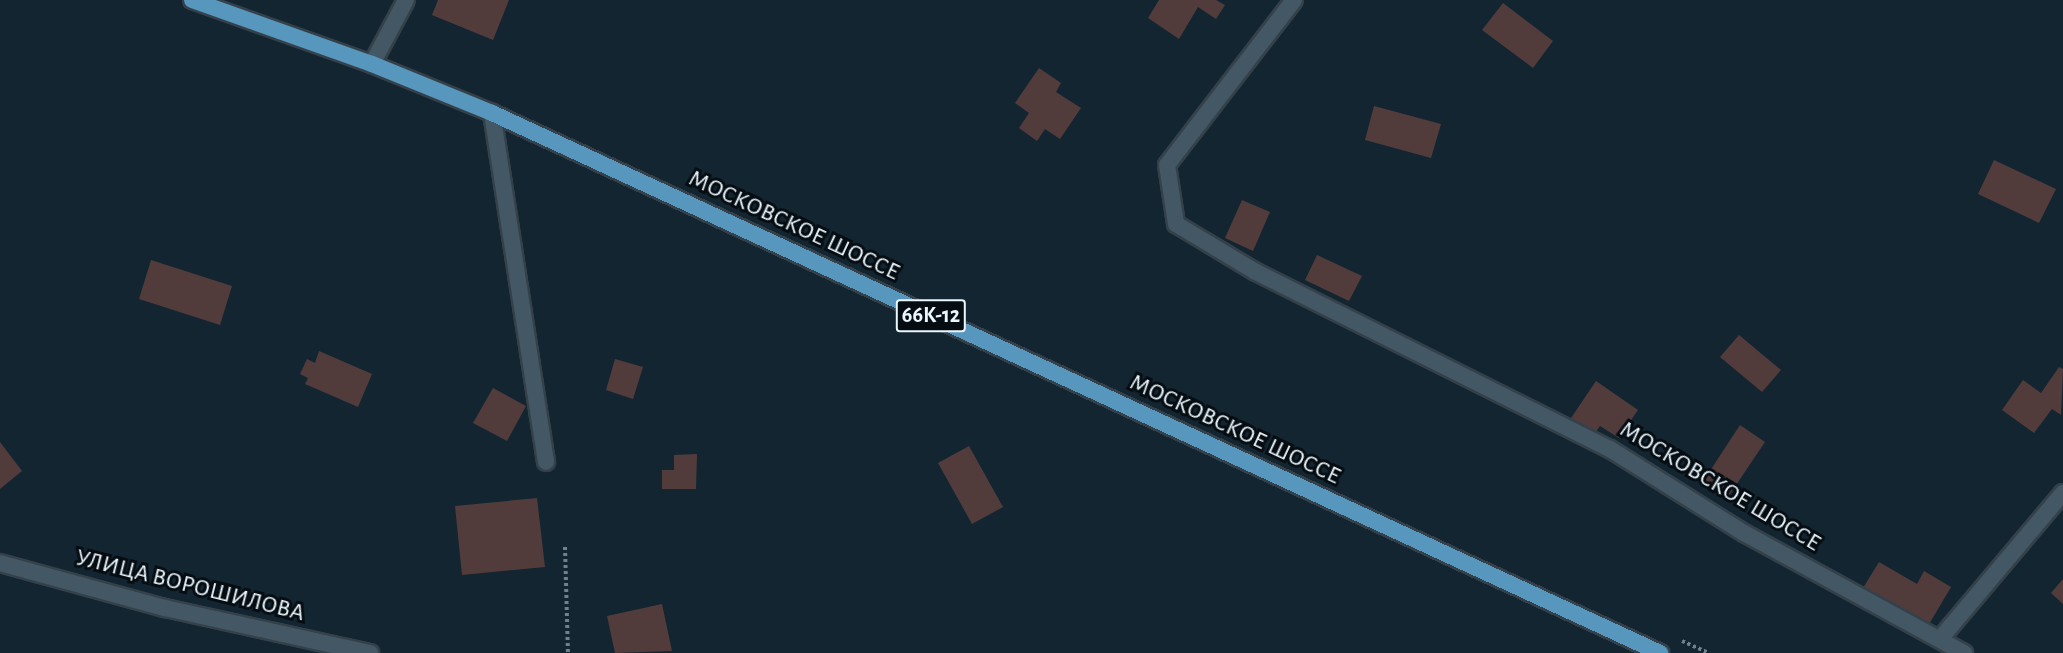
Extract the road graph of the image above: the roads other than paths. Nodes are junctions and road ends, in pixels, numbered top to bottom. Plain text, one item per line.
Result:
1 (192, 0) edge
2 (406, 0) edge
3 (1294, 0) edge
4 (372, 64) junction
5 (492, 113) junction
6 (546, 462) dead end
7 (2063, 493) edge
8 (0, 563) edge
9 (1940, 639) junction
10 (370, 653) edge
11 (1660, 653) edge
12 (1964, 653) edge

1 - 4 main road, МОСКОВСКОЕ ШОССЕ / 66К-12
2 - 4 street
3 - 9 street, МОСКОВСКОЕ ШОССЕ
4 - 5 main road, МОСКОВСКОЕ ШОССЕ / 66К-12
5 - 6 street
5 - 11 main road, МОСКОВСКОЕ ШОССЕ / 66К-12
7 - 9 street
8 - 10 street, УЛИЦА ВОРОШИЛОВА
9 - 12 street, МОСКОВСКОЕ ШОССЕ

